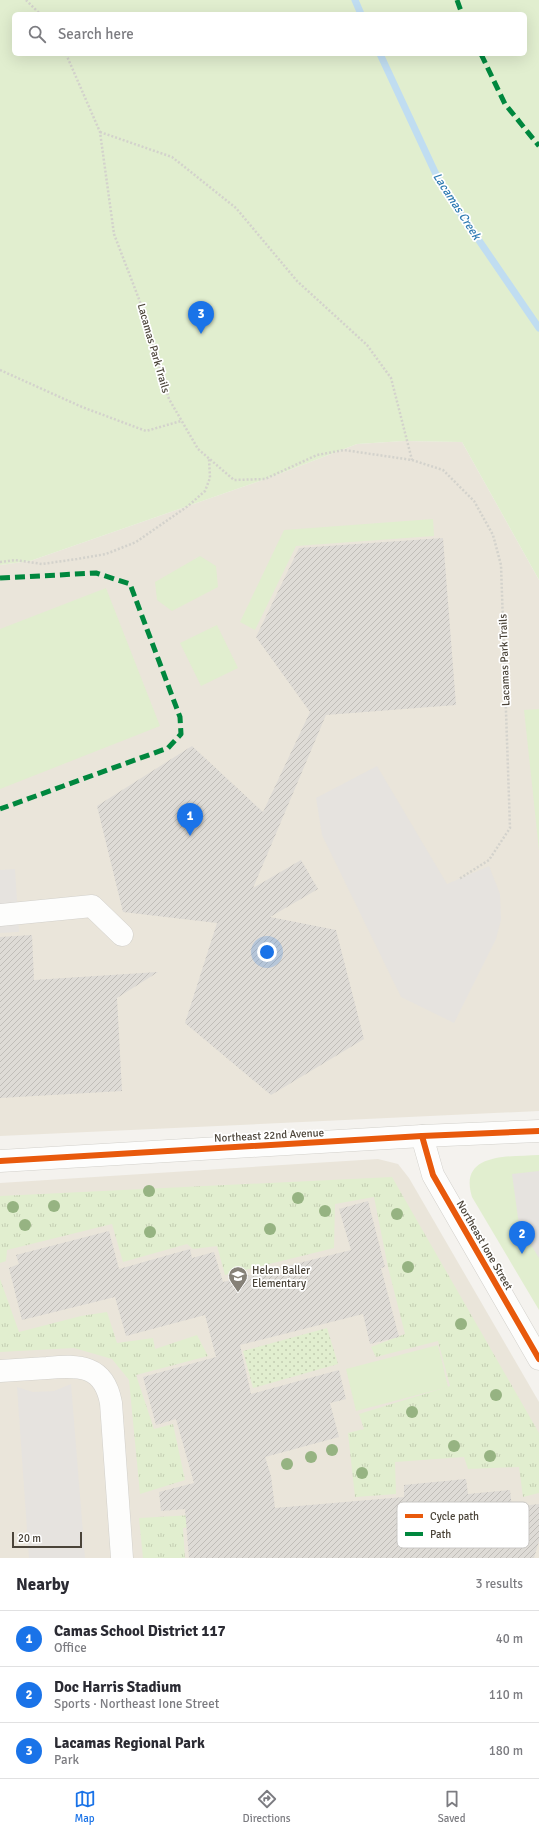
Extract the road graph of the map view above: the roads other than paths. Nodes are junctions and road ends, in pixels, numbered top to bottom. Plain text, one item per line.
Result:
1 (0, 915) edge
2 (122, 935) dead end
3 (539, 1131) edge
4 (422, 1136) junction
5 (0, 1161) edge
6 (539, 1360) edge
7 (0, 1371) edge
8 (122, 1558) edge

1 - 2 street
3 - 4 street, Northeast 22nd Avenue
4 - 5 street, Northeast 22nd Avenue
4 - 6 street, Northeast Ione Street
7 - 8 street

